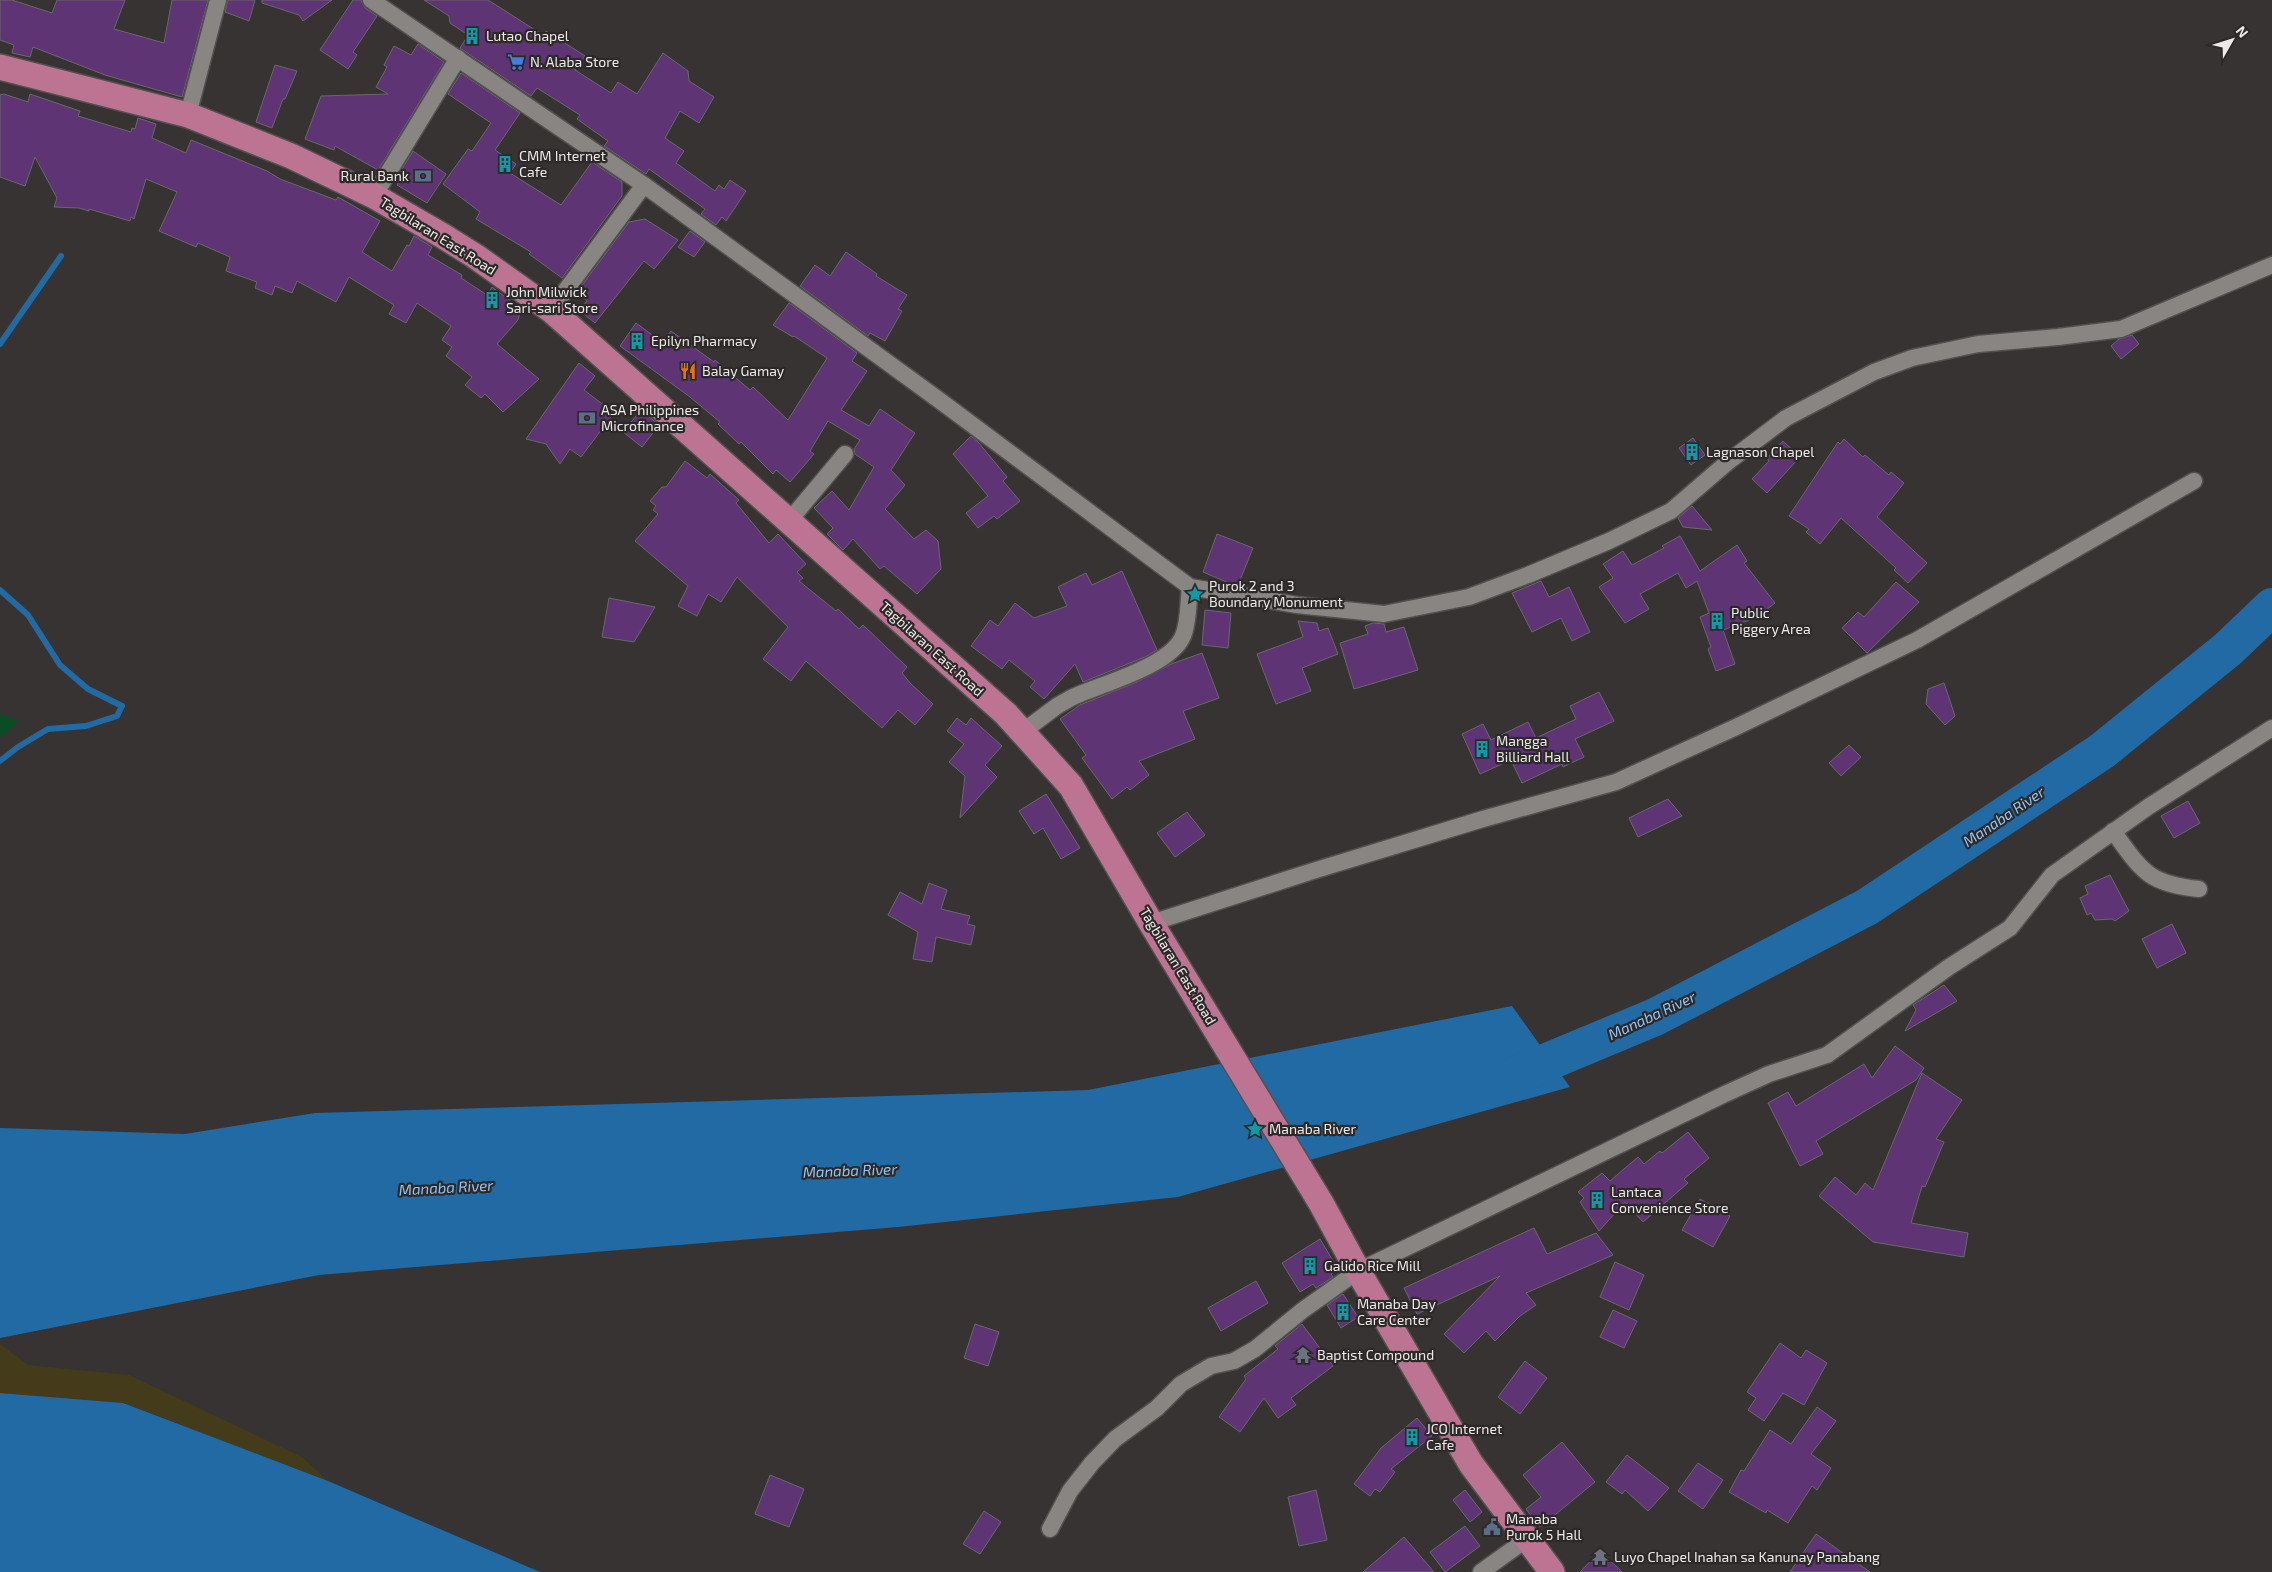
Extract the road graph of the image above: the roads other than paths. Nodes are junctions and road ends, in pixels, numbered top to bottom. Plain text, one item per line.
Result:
1 (218, 0) edge
2 (371, 0) edge
3 (458, 58) junction
4 (0, 67) edge
5 (188, 115) junction
6 (644, 185) junction
7 (374, 196) junction
8 (2272, 265) edge
9 (551, 310) junction
10 (845, 454) dead end
11 (2194, 481) dead end
12 (789, 521) junction
13 (1190, 587) junction
14 (2272, 728) edge
15 (1021, 733) junction
16 (2113, 831) junction
17 (2199, 889) dead end
18 (1156, 930) junction
19 (1358, 1271) junction
20 (1050, 1529) dead end
21 (1527, 1539) junction
22 (1481, 1572) edge
23 (1552, 1572) edge

1 - 5 street
2 - 3 street
3 - 6 street
3 - 7 street
4 - 5 main road, Tagbilaran East Road
5 - 7 main road, Tagbilaran East Road
6 - 9 street
6 - 13 street
7 - 9 main road, Tagbilaran East Road
8 - 13 street
9 - 12 main road, Tagbilaran East Road
10 - 12 street
11 - 18 street
12 - 15 main road, Tagbilaran East Road
13 - 15 street
14 - 16 street
15 - 18 main road, Tagbilaran East Road
16 - 17 street
16 - 19 street
18 - 19 main road, Tagbilaran East Road
19 - 20 street
19 - 21 main road, Tagbilaran East Road
21 - 22 street
21 - 23 main road, Tagbilaran East Road

